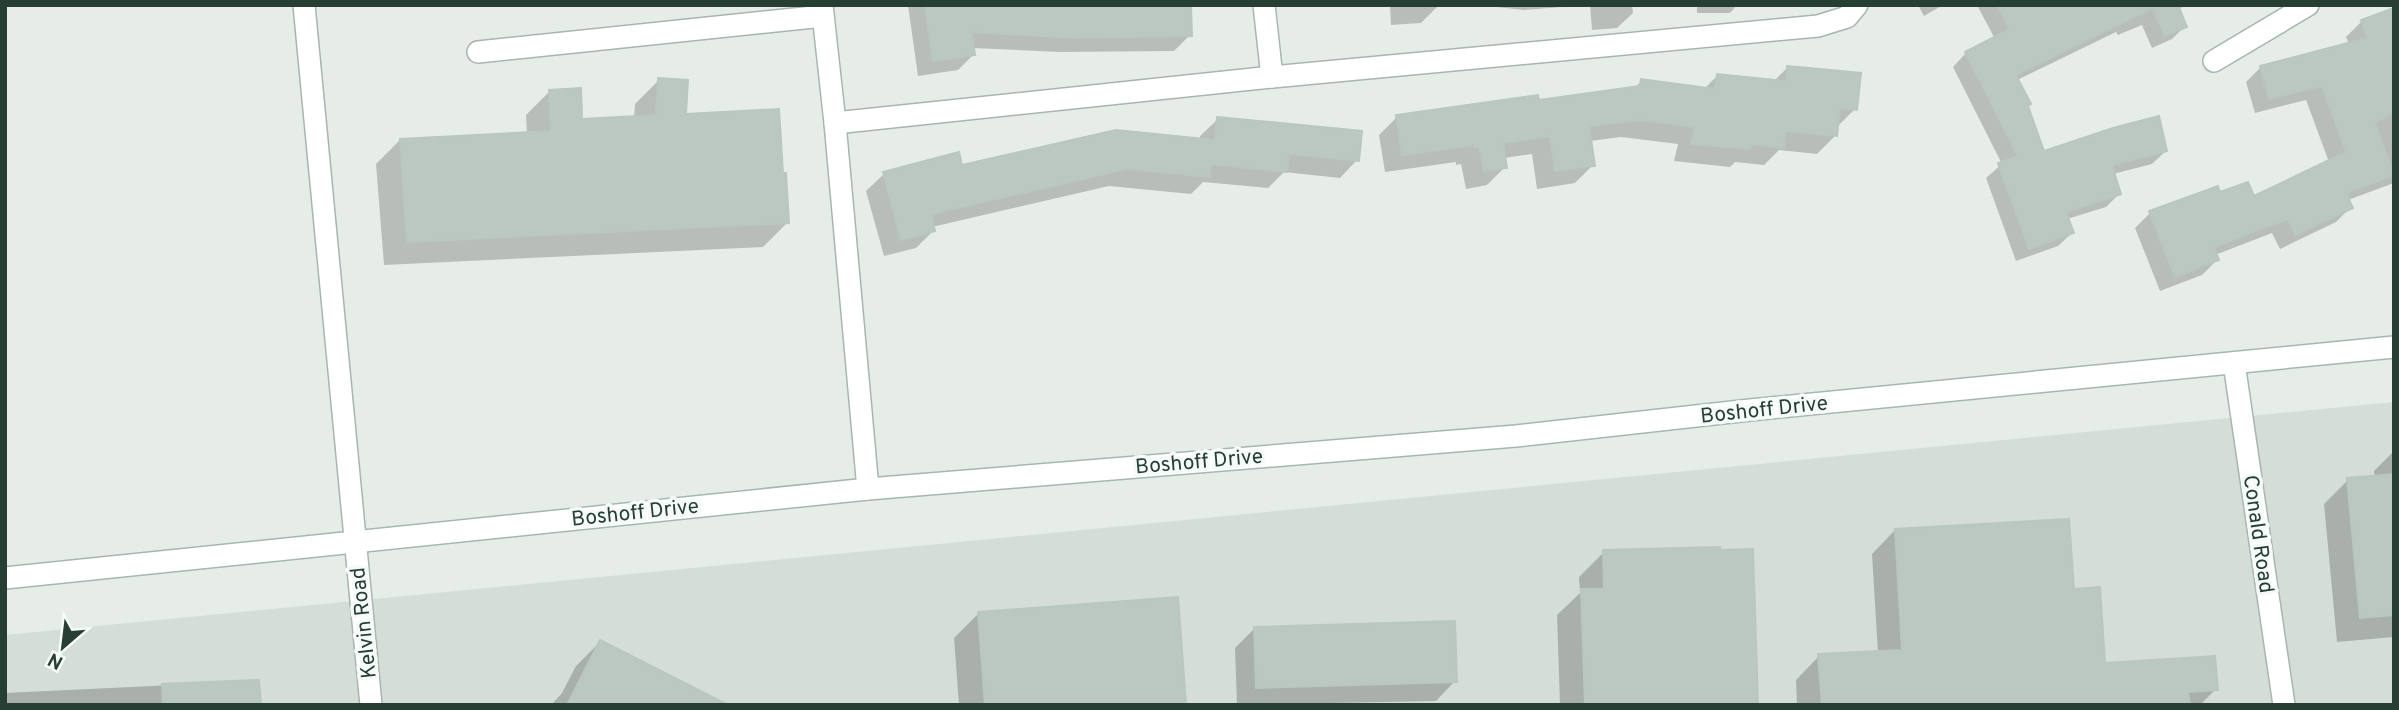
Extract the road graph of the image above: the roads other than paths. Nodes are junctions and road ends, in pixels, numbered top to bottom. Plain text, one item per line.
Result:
1 (304, 5) edge
2 (1264, 5) edge
3 (1857, 5) edge
4 (2308, 5) edge
5 (822, 11) edge
6 (478, 52) dead end
7 (2214, 61) dead end
8 (1272, 77) junction
9 (835, 123) junction
10 (2394, 347) edge
11 (2234, 363) junction
12 (867, 489) junction
13 (355, 541) junction
14 (5, 578) edge
15 (371, 705) edge
16 (2284, 705) edge

1 - 13 street, Kelvin Road
2 - 8 street
3 - 8 street
4 - 7 street
5 - 6 street
5 - 9 street
8 - 9 street
9 - 12 street
10 - 11 street, Boshoff Drive
11 - 12 street, Boshoff Drive
11 - 16 street, Conald Road
12 - 13 street, Boshoff Drive
13 - 14 street, Boshoff Drive
13 - 15 street, Kelvin Road

